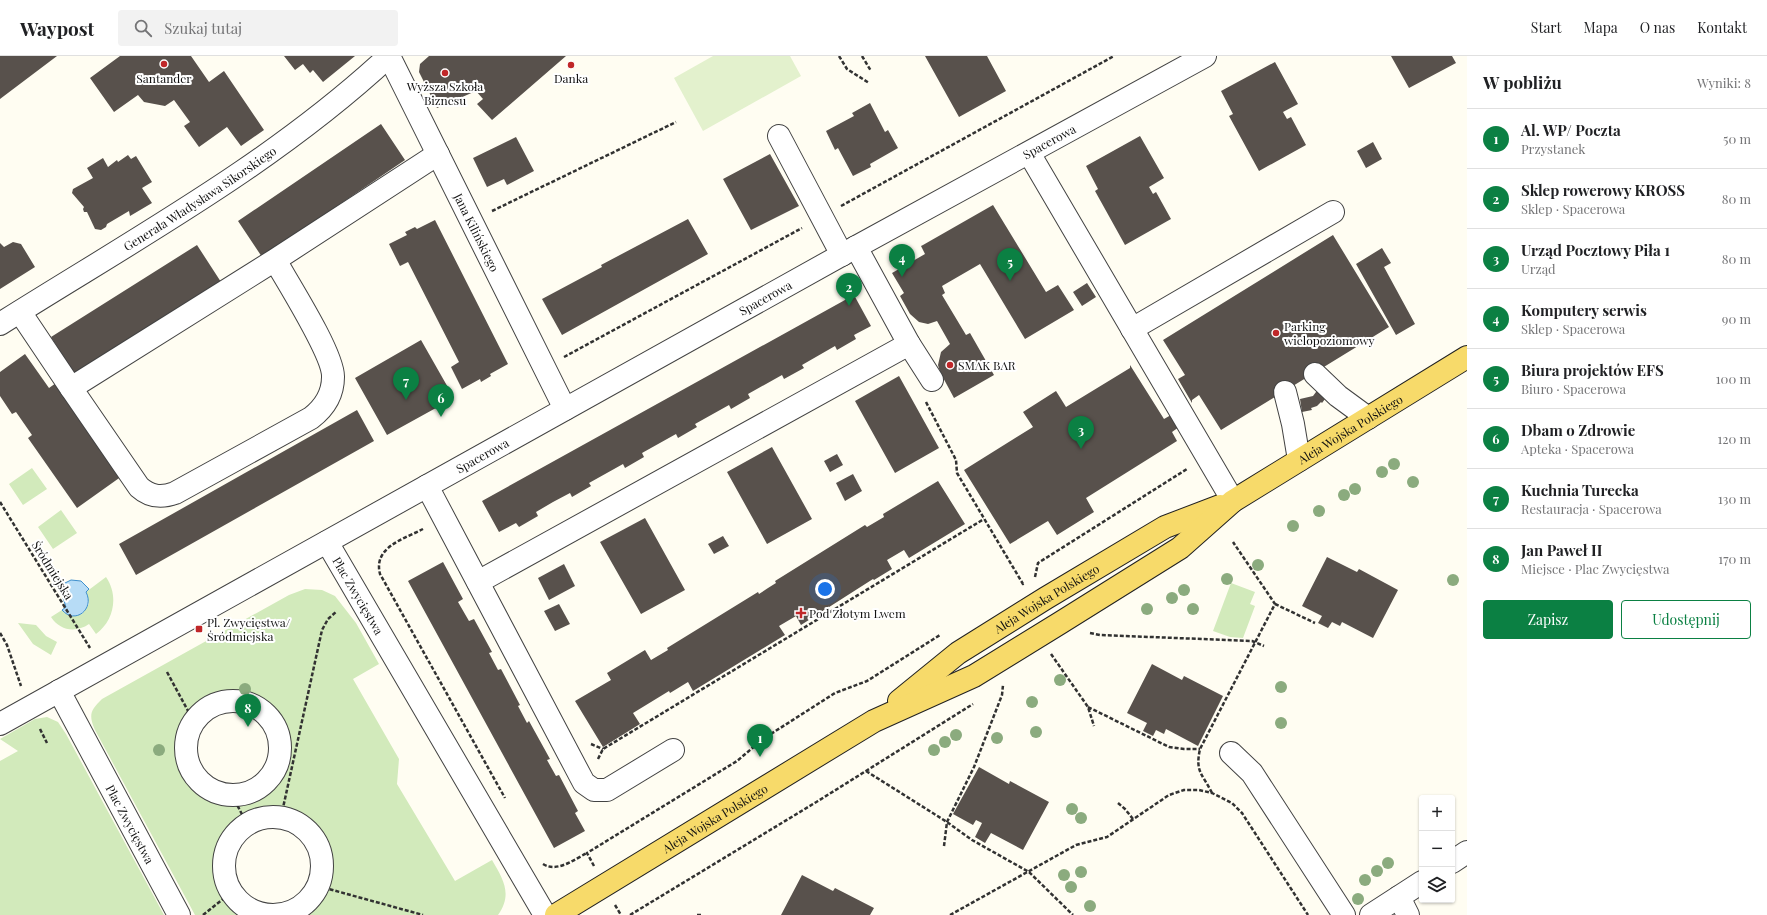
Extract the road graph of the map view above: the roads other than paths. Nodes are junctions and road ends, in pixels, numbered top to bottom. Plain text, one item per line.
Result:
1 (389, 56) edge
2 (1205, 56) edge
3 (779, 136) dead end
4 (1029, 153) junction
5 (438, 154) junction
6 (1333, 212) dead end
7 (849, 251) junction
8 (275, 260) junction
9 (20, 312) junction
10 (0, 324) edge
11 (1132, 329) junction
12 (909, 344) junction
13 (1467, 357) edge
14 (1315, 374) dead end
15 (932, 380) road end
16 (71, 388) junction
17 (1285, 392) dead end
18 (565, 409) junction
19 (1368, 418) junction
20 (1299, 460) junction
21 (427, 486) junction
22 (1232, 501) junction
23 (327, 542) junction
24 (478, 582) junction
25 (59, 691) junction
26 (874, 721) junction
27 (0, 724) edge
28 (673, 750) dead end
29 (1231, 753) dead end
30 (232, 795) joint
31 (1467, 852) edge
32 (1455, 860) edge
33 (1419, 886) edge
34 (232, 892) joint
35 (1404, 906) edge
36 (179, 915) edge
37 (545, 915) edge
38 (556, 915) edge
39 (1344, 915) edge
40 (1372, 915) edge

1 - 5 street, Jana Kilińskiego
1 - 9 street, Generała Władysława Sikorskiego
2 - 4 street, Spacerowa
3 - 7 street
4 - 7 street, Spacerowa
4 - 11 street
5 - 8 street
5 - 18 street, Jana Kilińskiego
6 - 11 street
7 - 12 street
7 - 18 street, Spacerowa
8 - 16 street
8 - 16 street
9 - 10 street, Generała Władysława Sikorskiego
9 - 16 street
11 - 22 street
12 - 15 street
12 - 24 street
13 - 19 main road, Aleja Wojska Polskiego
14 - 19 street
17 - 20 street
18 - 21 street, Spacerowa
19 - 20 main road, Aleja Wojska Polskiego
20 - 22 main road, Aleja Wojska Polskiego
21 - 23 street, Spacerowa
21 - 24 street
22 - 26 main road, Aleja Wojska Polskiego
22 - 26 main road, Aleja Wojska Polskiego
23 - 25 street
23 - 37 street, Plac Zwycięstwa
24 - 28 street
25 - 27 street
25 - 36 street, Plac Zwycięstwa
26 - 38 main road, Aleja Wojska Polskiego
29 - 39 street
30 - 30 street
31 - 32 street
33 - 35 street
34 - 34 street
35 - 40 street

